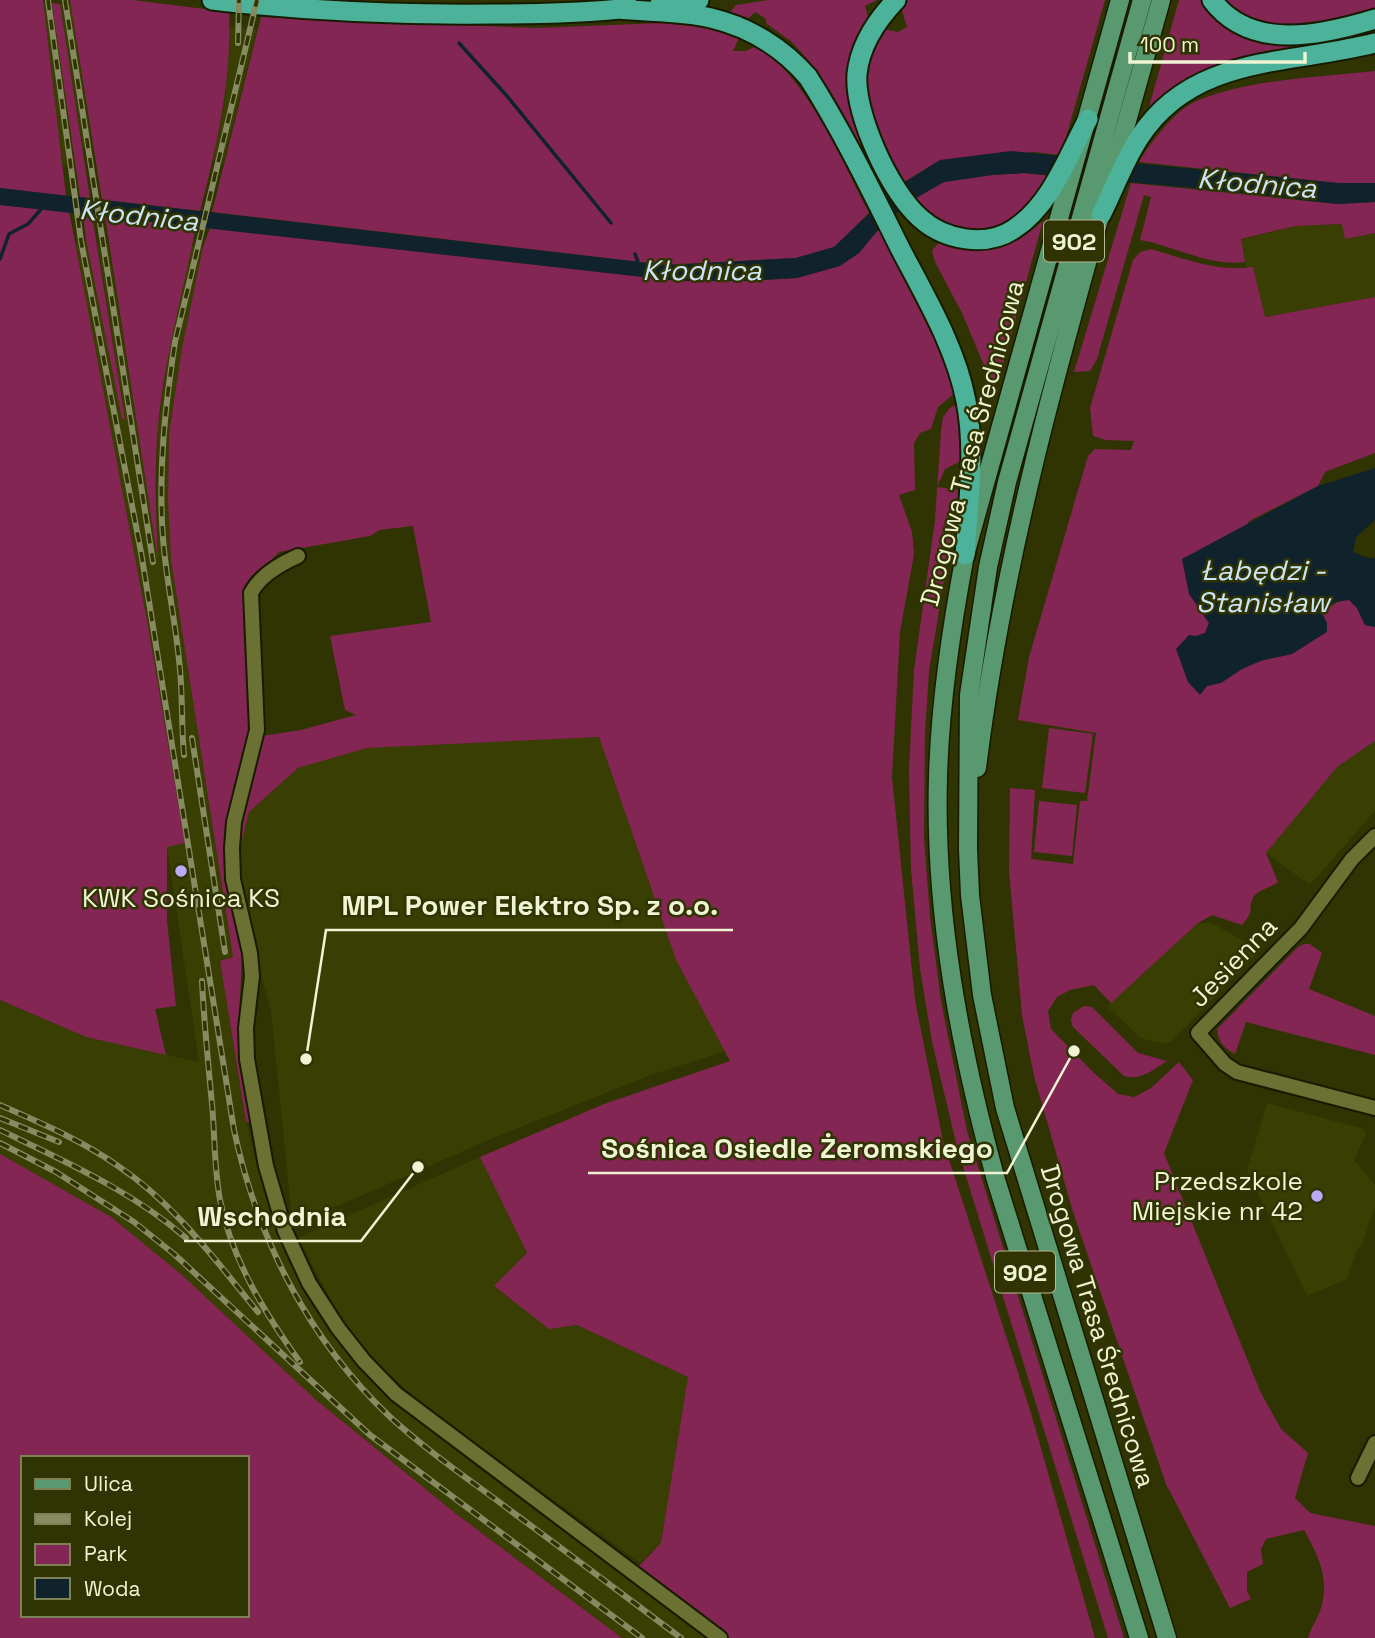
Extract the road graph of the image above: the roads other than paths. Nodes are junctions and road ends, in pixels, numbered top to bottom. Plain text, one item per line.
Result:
1 (212, 0) edge
2 (699, 0) edge
3 (896, 0) edge
4 (1120, 0) edge
5 (1142, 0) edge
6 (1161, 0) edge
7 (1212, 0) edge
8 (618, 9) junction
9 (1375, 19) edge
10 (1375, 43) edge
11 (1088, 119) junction
12 (1101, 215) junction
13 (977, 481) junction
14 (965, 555) joint
15 (298, 556) dead end
16 (1375, 836) edge
17 (968, 849) junction
18 (1375, 1108) edge
19 (1375, 1443) edge
20 (1358, 1478) dead end
21 (720, 1638) edge
22 (1139, 1638) edge
23 (1167, 1638) edge

1 - 8 highway
2 - 8 highway
3 - 11 highway
4 - 11 main road, Drogowa Trasa Średnicowa / 902
5 - 17 main road, Drogowa Trasa Średnicowa / 902
6 - 12 main road
7 - 9 highway
8 - 13 highway
10 - 12 highway
11 - 13 main road, Drogowa Trasa Średnicowa / 902
12 - 17 main road
13 - 14 highway
14 - 22 main road, Drogowa Trasa Średnicowa / 902
15 - 21 street
16 - 18 street, Jesienna
17 - 23 main road, Drogowa Trasa Średnicowa / 902
19 - 20 street

